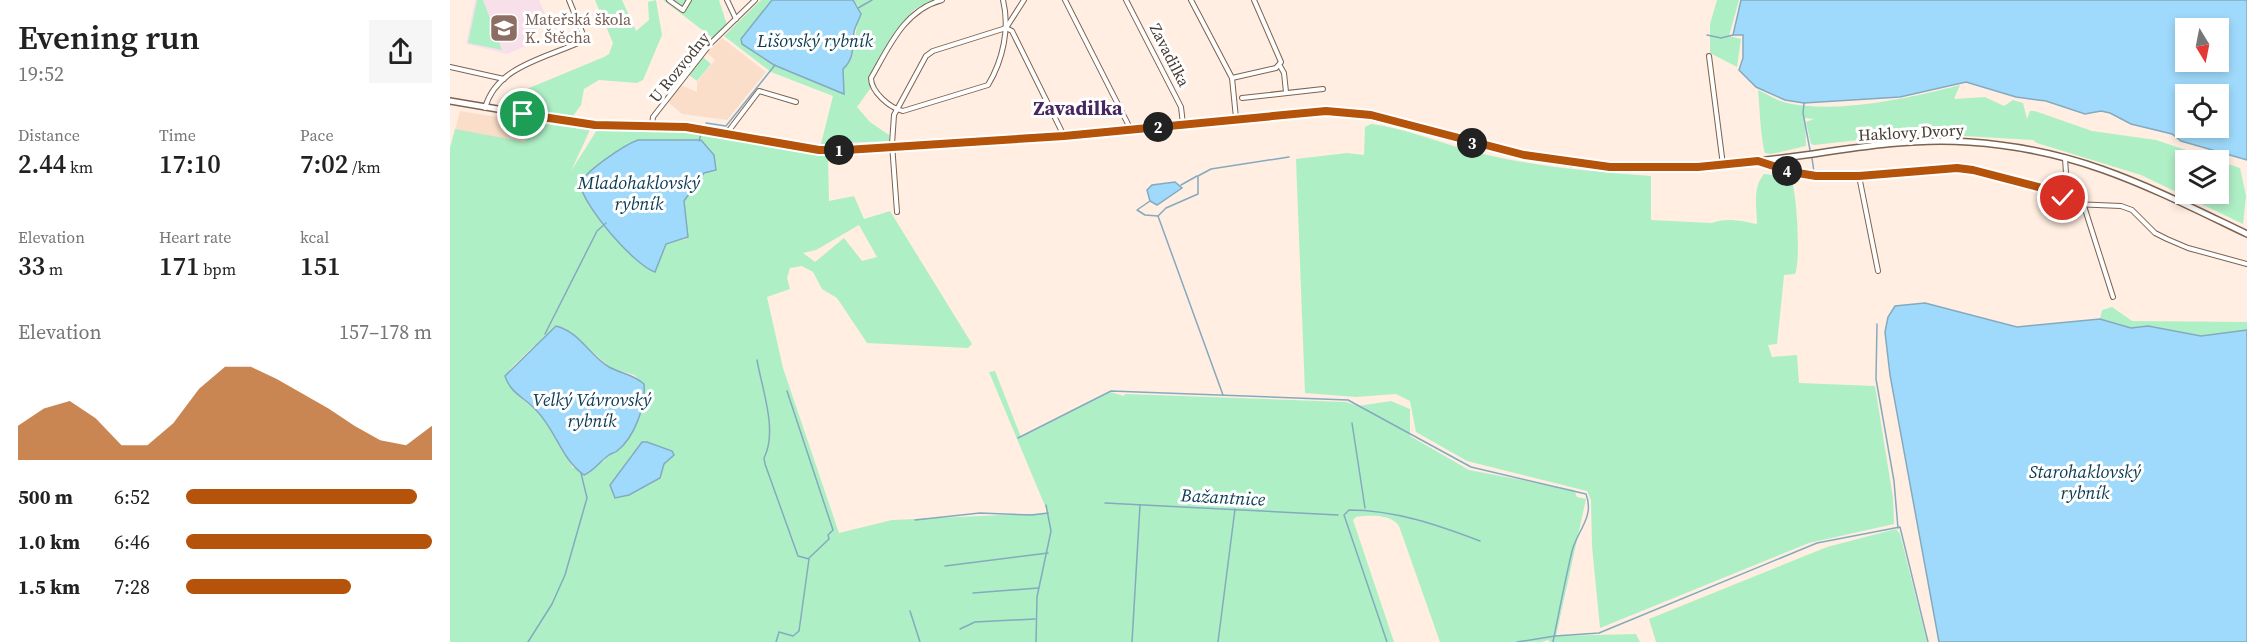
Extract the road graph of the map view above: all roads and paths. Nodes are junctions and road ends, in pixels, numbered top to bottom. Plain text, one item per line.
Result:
1 (569, 0) edge
2 (669, 0) edge
3 (689, 0) edge
4 (726, 0) edge
5 (755, 0) edge
6 (942, 0) edge
7 (1003, 0) edge
8 (1024, 0) edge
9 (1065, 0) edge
10 (1126, 0) edge
11 (1191, 0) edge
12 (1254, 0) edge
13 (736, 19) junction
14 (1006, 28) junction
15 (1709, 56) dead end
16 (1280, 66) junction
17 (450, 67) edge
18 (1232, 78) junction
19 (504, 79) junction
20 (1323, 89) dead end
21 (1286, 92) junction
22 (1242, 98) dead end
23 (451, 102) edge
24 (796, 102) dead end
25 (484, 109) junction
26 (895, 109) junction
27 (1236, 118) junction
28 (1183, 124) junction
29 (652, 126) junction
30 (1131, 130) junction
31 (727, 133) junction
32 (1064, 136) junction
33 (892, 147) junction
34 (2065, 157) junction
35 (1758, 161) junction
36 (1723, 165) junction
37 (1859, 176) junction
38 (2063, 198) junction
39 (2084, 206) junction
40 (897, 212) dead end
41 (2247, 234) edge
42 (2247, 264) edge
43 (1878, 271) dead end
44 (2113, 297) dead end

1 - 19 street
2 - 3 street
4 - 13 street
5 - 13 street, U Rozvodny
6 - 26 street
7 - 14 street
8 - 14 street
9 - 30 street
10 - 28 street, Zavadilka
11 - 18 street
12 - 16 street
13 - 29 street, U Rozvodny
14 - 26 street
14 - 26 street
14 - 32 street
15 - 36 street
16 - 18 street
16 - 21 street
17 - 19 street
18 - 27 street
19 - 25 street
20 - 21 street
21 - 22 street
23 - 25 street
24 - 31 street
25 - 29 street
26 - 33 street
27 - 28 street
27 - 36 street
28 - 30 street
29 - 31 street
30 - 32 street
31 - 33 street
32 - 33 street
33 - 40 street
34 - 35 street, Haklovy Dvory
34 - 38 street
34 - 41 street, Haklovy Dvory
35 - 36 street, Haklovy Dvory
35 - 37 street, Haklovy Dvory
37 - 38 street, Haklovy Dvory
37 - 43 street
38 - 39 street, Haklovy Dvory
39 - 42 street, Haklovy Dvory
39 - 44 street

